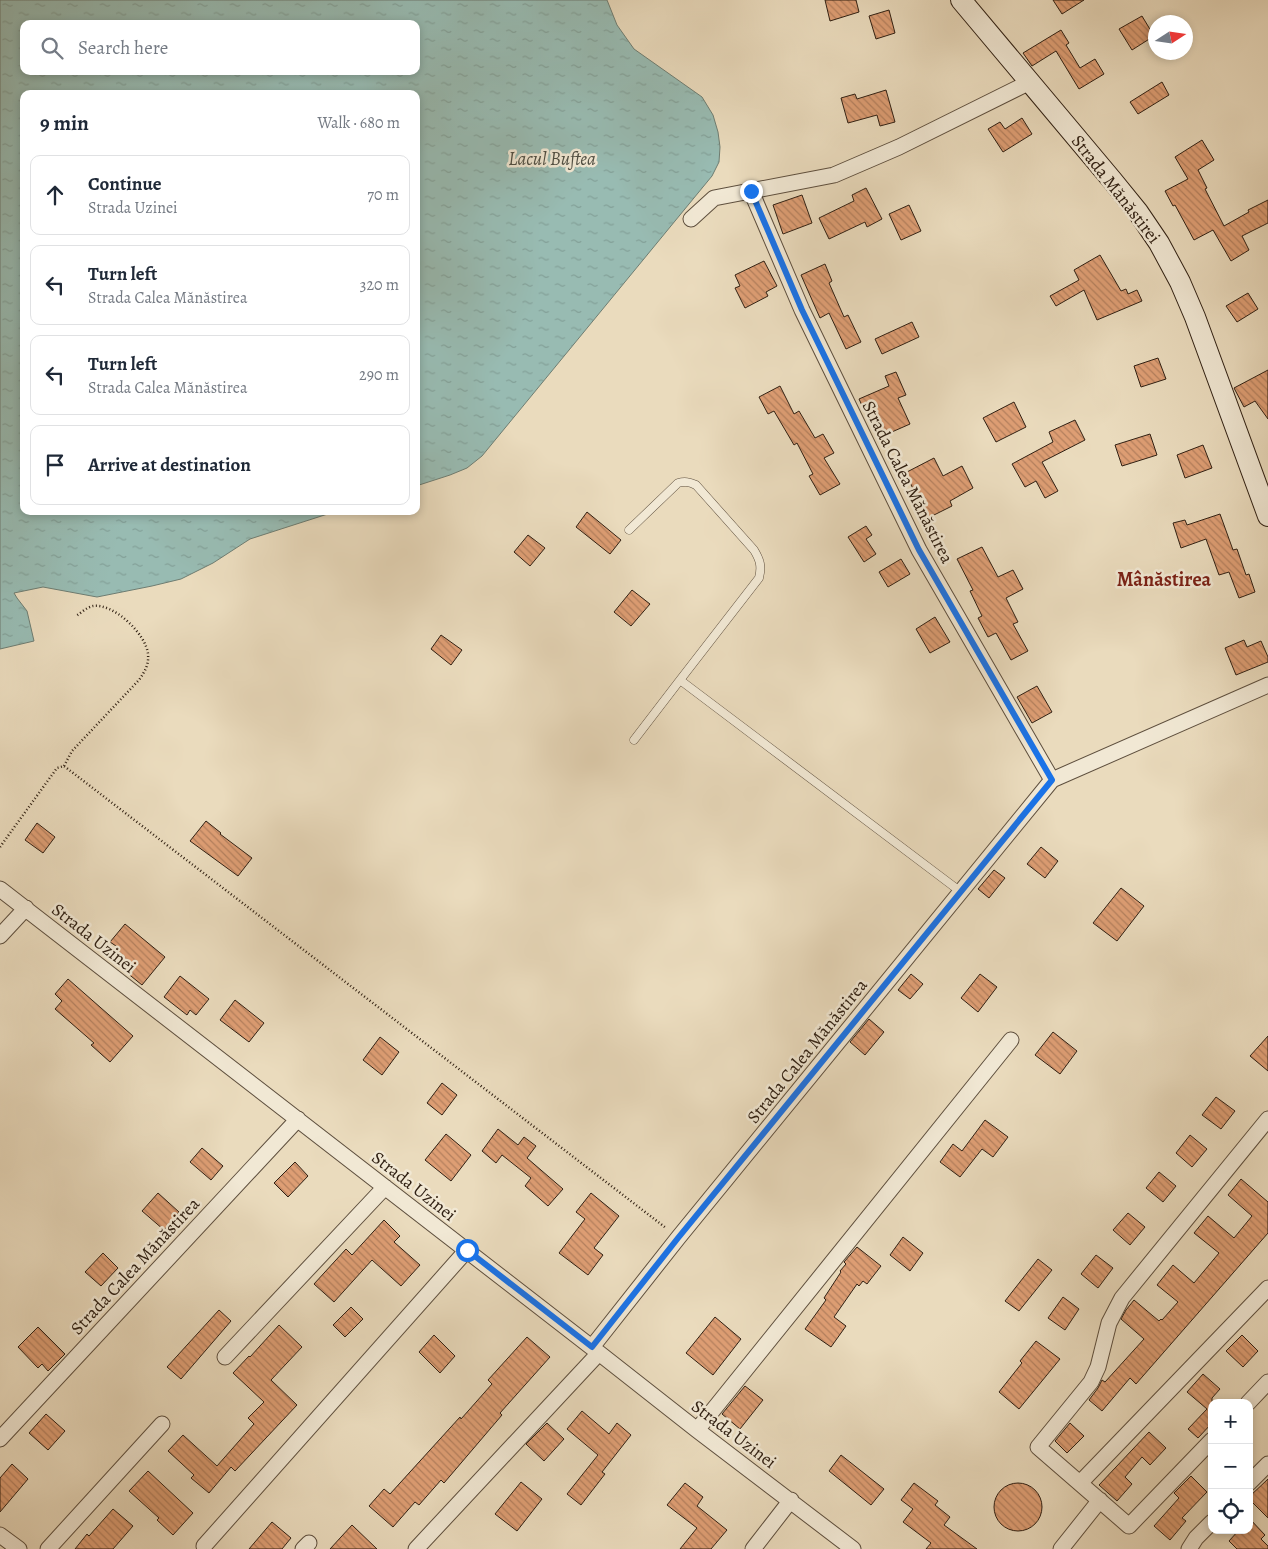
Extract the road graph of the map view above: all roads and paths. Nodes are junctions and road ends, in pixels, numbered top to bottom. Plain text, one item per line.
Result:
1 (961, 0) edge
2 (1030, 82) junction
3 (751, 191) junction
4 (692, 219) dead end
5 (1268, 516) edge
6 (629, 530) dead end
7 (76, 616) dead end
8 (680, 680) junction
9 (1268, 685) edge
10 (634, 740) dead end
11 (64, 766) junction
12 (1052, 780) junction
13 (0, 847) edge
14 (0, 888) edge
15 (961, 892) junction
16 (26, 908) junction
17 (0, 936) edge
18 (1011, 1040) dead end
19 (1268, 1119) edge
20 (298, 1120) junction
21 (385, 1187) junction
22 (678, 1238) junction
23 (467, 1250) junction
24 (1268, 1288) edge
25 (596, 1350) junction
26 (225, 1357) dead end
27 (1268, 1382) edge
28 (1252, 1399) edge
29 (162, 1424) dead end
30 (697, 1430) junction
31 (0, 1439) edge
32 (1208, 1444) edge
33 (1268, 1464) edge
34 (1253, 1479) edge
35 (1080, 1483) junction
36 (791, 1500) junction
37 (1100, 1500) junction
38 (1208, 1526) edge
39 (0, 1535) edge
40 (204, 1546) dead end
41 (19, 1549) edge
42 (48, 1549) edge
43 (416, 1549) edge
44 (753, 1549) edge
45 (853, 1549) edge
46 (1061, 1549) edge
47 (1189, 1549) edge

1 - 2 street, Strada Mănăstirei
2 - 3 street
2 - 5 street, Strada Mănăstirei
3 - 4 street
3 - 12 street, Strada Calea Mănăstirea
6 - 8 lane
7 - 11 path
8 - 10 lane
8 - 15 lane
9 - 12 street, Strada Calea Mănăstirea
11 - 13 path
11 - 22 path
12 - 15 street, Strada Calea Mănăstirea
14 - 16 street, Strada Uzinei
15 - 22 street, Strada Calea Mănăstirea
16 - 17 street
16 - 20 street, Strada Uzinei
18 - 30 street
19 - 35 street
20 - 21 street, Strada Uzinei
20 - 31 street, Strada Calea Mănăstirea
21 - 23 street, Strada Uzinei
21 - 26 street
22 - 25 street, Strada Calea Mănăstirea
23 - 25 street, Strada Uzinei
23 - 40 street
24 - 35 street
25 - 30 street, Strada Uzinei
25 - 43 street, Strada Calea Mănăstirea
27 - 28 street
29 - 42 street
30 - 36 street, Strada Uzinei
32 - 37 street
33 - 34 street
35 - 37 street
36 - 44 street
36 - 45 street, Strada Uzinei
37 - 46 street
38 - 47 street
39 - 41 street

